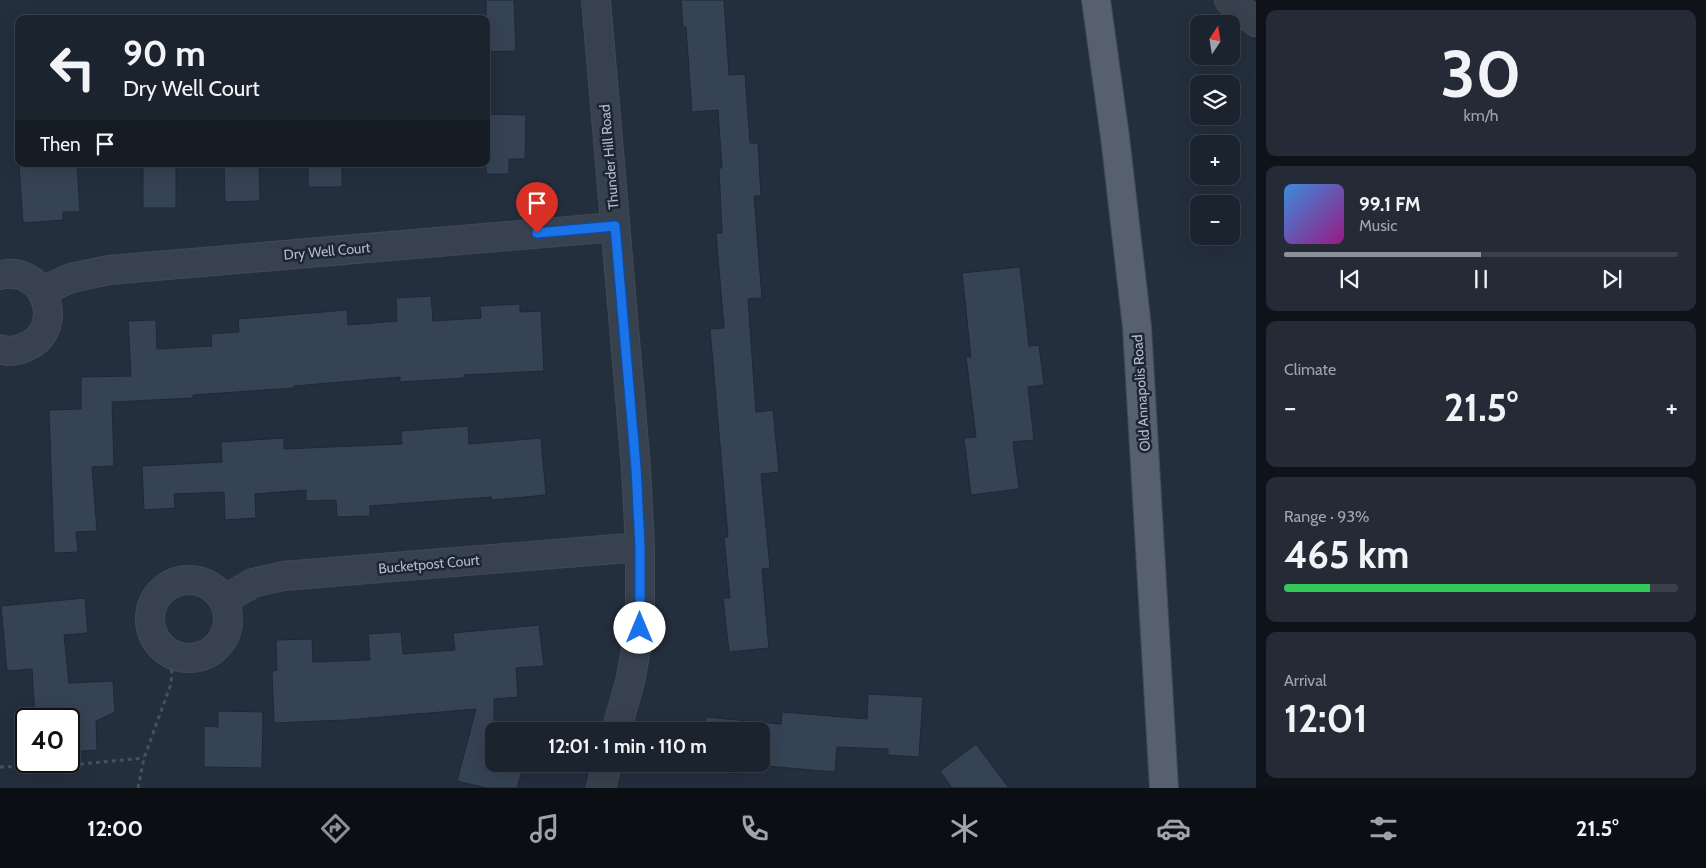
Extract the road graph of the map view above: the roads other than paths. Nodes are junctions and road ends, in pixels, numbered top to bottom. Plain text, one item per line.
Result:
1 (596, 0) edge
2 (1096, 0) edge
3 (1230, 0) edge
4 (1256, 22) edge
5 (615, 226) junction
6 (0, 275) edge
7 (42, 291) junction
8 (0, 349) edge
9 (640, 547) junction
10 (223, 600) junction
11 (619, 722) edge
12 (605, 772) edge
13 (601, 788) edge
14 (1164, 788) edge

1 - 5 street, Thunder Hill Road
2 - 14 main road, Old Annapolis Road
3 - 4 street
5 - 7 street, Dry Well Court
5 - 9 street, Thunder Hill Road
6 - 7 street
7 - 8 street
9 - 10 street, Bucketpost Court
9 - 11 street, Thunder Hill Road
10 - 10 street
12 - 13 street

